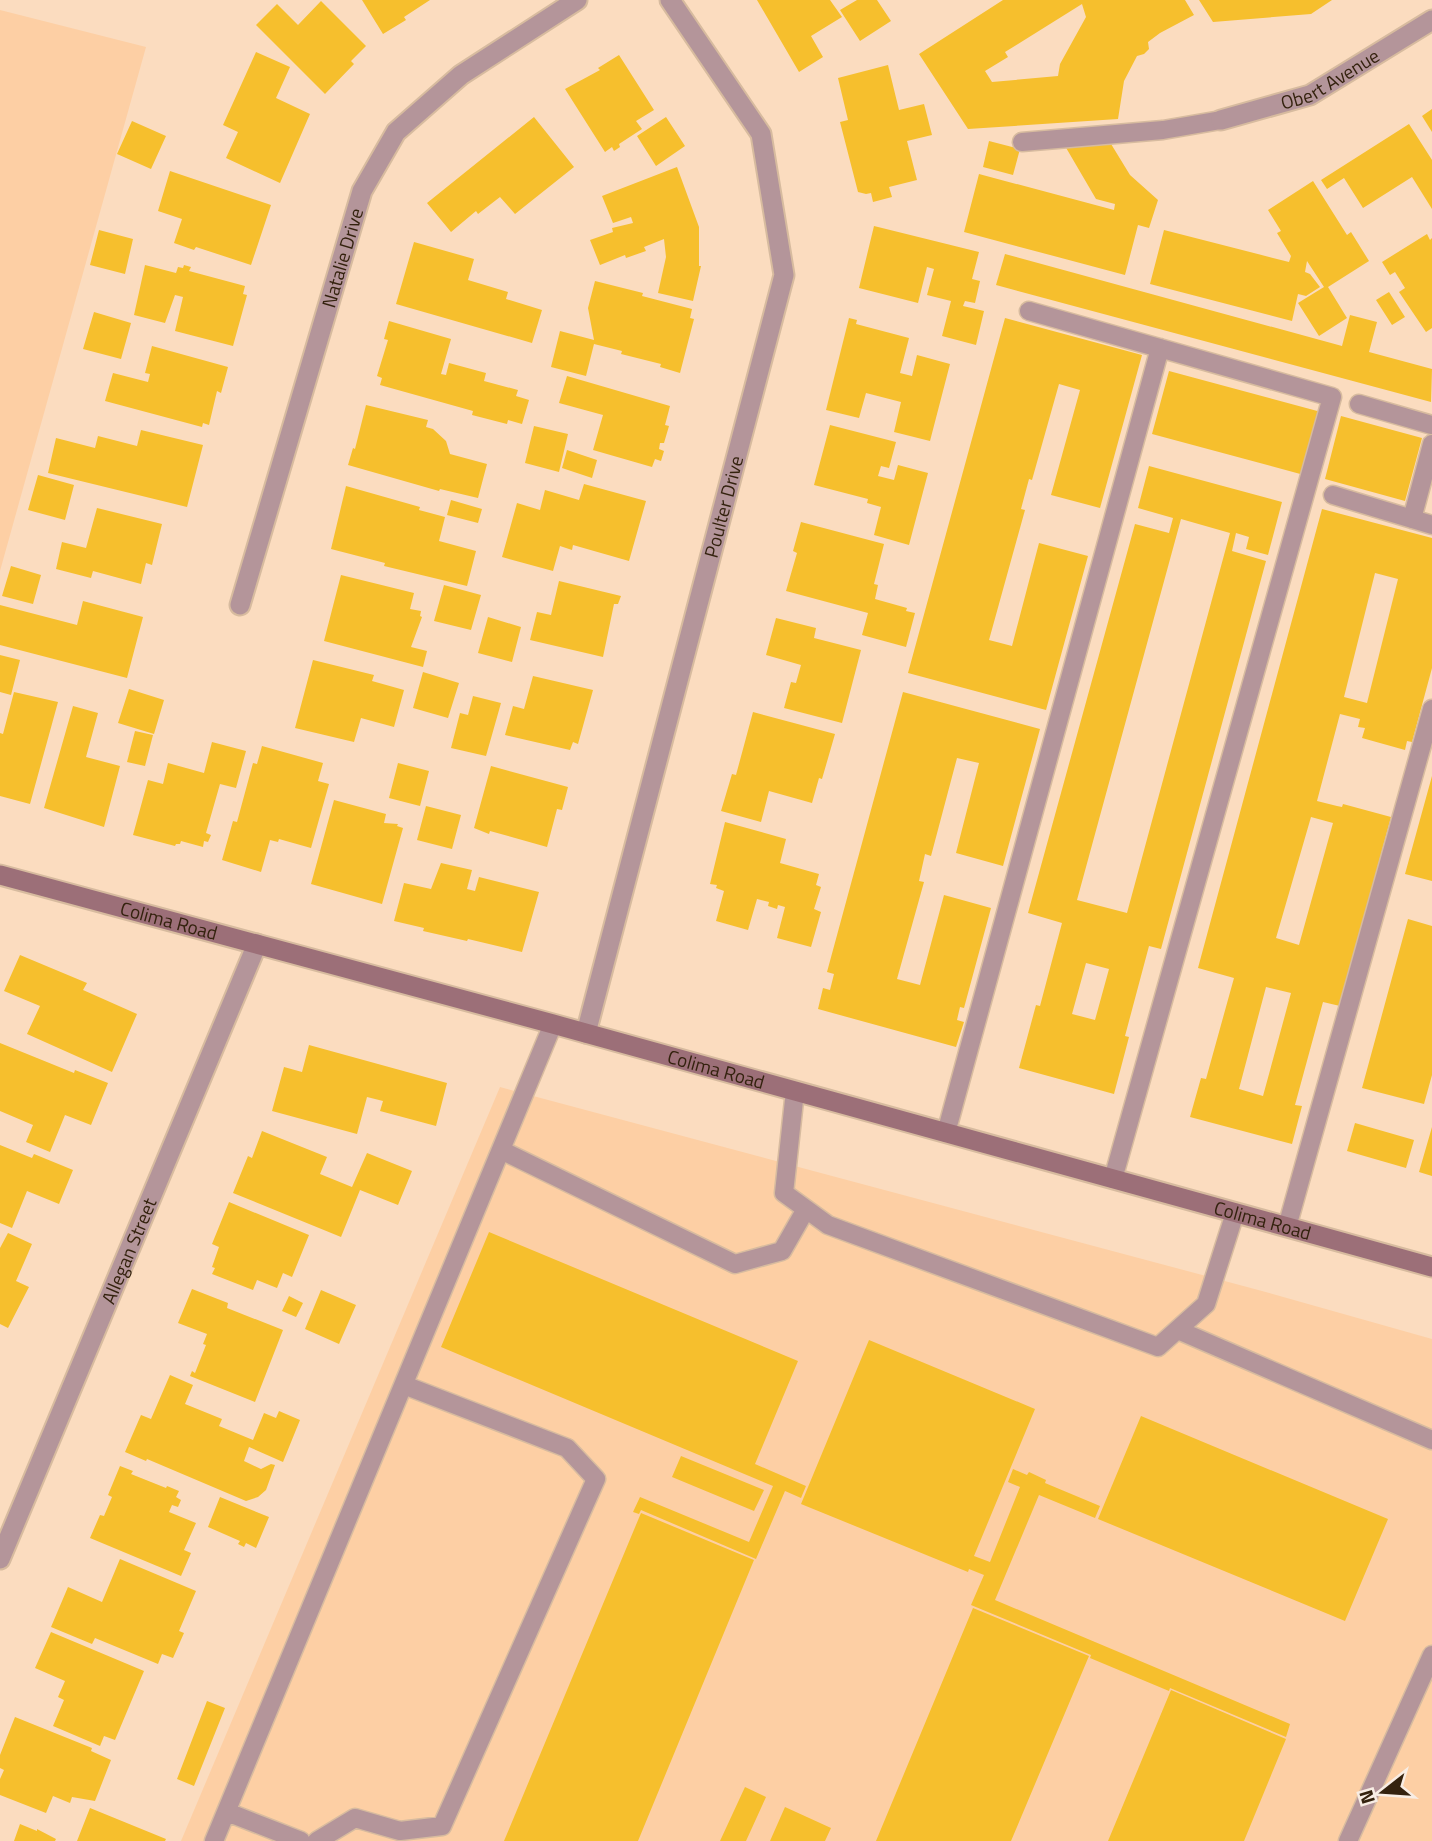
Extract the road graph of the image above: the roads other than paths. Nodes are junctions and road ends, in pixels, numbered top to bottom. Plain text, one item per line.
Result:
1 (578, 0) edge
2 (670, 0) edge
3 (1432, 20) edge
4 (1221, 120) joint
5 (1022, 142) dead end
6 (1029, 311) dead end
7 (1160, 348) junction
8 (1359, 404) dead end
9 (1432, 425) edge
10 (1432, 444) edge
11 (1333, 495) dead end
12 (1412, 519) junction
13 (1432, 525) edge
14 (240, 605) dead end
15 (1432, 709) edge
16 (0, 875) edge
17 (257, 944) junction
18 (553, 1024) junction
19 (586, 1034) junction
20 (795, 1091) junction
21 (946, 1133) junction
22 (501, 1150) junction
23 (1113, 1179) junction
24 (806, 1209) junction
25 (1235, 1213) junction
26 (1287, 1227) junction
27 (1432, 1267) edge
28 (1178, 1330) junction
29 (404, 1385) junction
30 (1432, 1440) edge
31 (0, 1559) edge
32 (1432, 1655) edge
33 (227, 1812) junction
34 (214, 1841) edge
35 (301, 1841) edge
36 (317, 1841) edge
37 (1348, 1841) edge

1 - 14 street, Natalie Drive
2 - 19 street, Poulter Drive
3 - 4 street, Obert Avenue
4 - 5 lane
6 - 7 lane
7 - 21 lane
7 - 23 lane
8 - 9 lane
10 - 12 lane
11 - 12 lane
12 - 13 lane
15 - 26 lane
16 - 17 main road, Colima Road
17 - 18 main road, Colima Road
17 - 31 street, Allegan Street
18 - 19 main road, Colima Road
18 - 22 lane
19 - 20 main road, Colima Road
20 - 21 main road, Colima Road
20 - 24 lane
21 - 23 main road, Colima Road
22 - 24 lane
22 - 29 lane
23 - 25 main road, Colima Road
24 - 28 lane
25 - 26 main road, Colima Road
25 - 28 lane
26 - 27 main road, Colima Road
28 - 30 lane
29 - 33 lane
29 - 36 lane
32 - 37 lane
33 - 34 lane
33 - 35 lane

